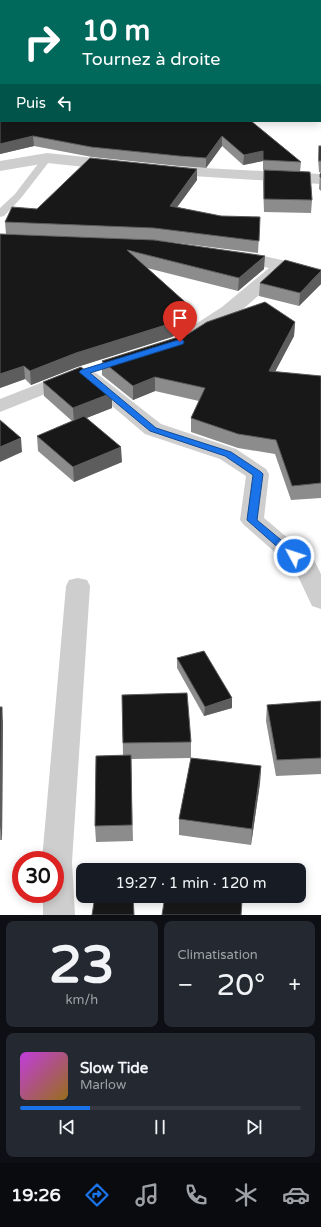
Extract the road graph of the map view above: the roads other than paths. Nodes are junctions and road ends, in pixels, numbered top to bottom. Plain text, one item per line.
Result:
1 (47, 158) junction
2 (0, 166) edge
3 (321, 179) edge
4 (0, 214) edge
5 (216, 254) edge
6 (282, 265) junction
7 (321, 274) edge
8 (173, 344) edge
9 (106, 365) edge
10 (84, 372) junction
11 (0, 406) edge
12 (78, 586) dead end
13 (321, 600) edge
14 (61, 909) edge

1 - 2 street
1 - 3 street
1 - 4 lane
5 - 6 street
6 - 7 street
6 - 8 street
9 - 10 street
10 - 11 street
10 - 13 street
12 - 14 street

